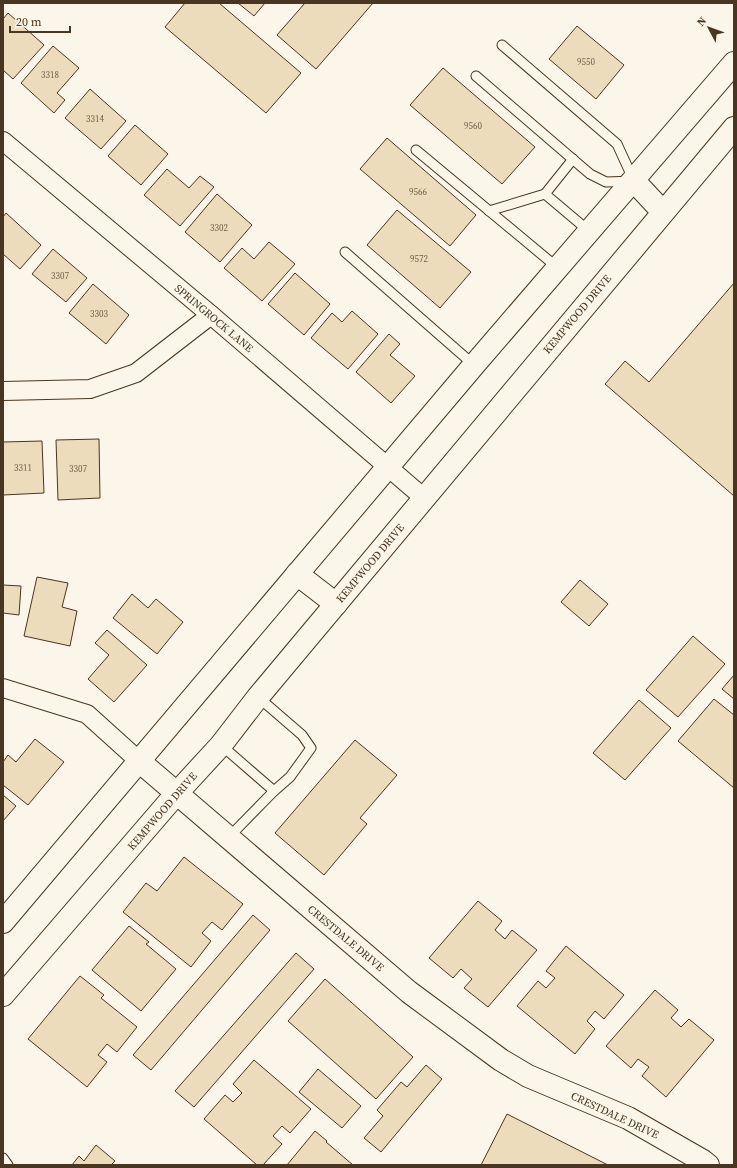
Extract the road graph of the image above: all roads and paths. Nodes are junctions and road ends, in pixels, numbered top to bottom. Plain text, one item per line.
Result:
1 (502, 45) dead end
2 (734, 64) edge
3 (476, 76) dead end
4 (734, 128) edge
5 (3, 142) edge
6 (416, 150) dead end
7 (573, 159) junction
8 (634, 181) junction
9 (545, 194) junction
10 (489, 211) junction
11 (663, 212) junction
12 (590, 232) junction
13 (345, 252) dead end
14 (558, 268) junction
15 (211, 315) junction
16 (474, 365) junction
17 (3, 391) edge
18 (388, 467) junction
19 (424, 498) junction
20 (298, 574) junction
21 (336, 604) junction
22 (3, 688) edge
23 (258, 697) junction
24 (221, 745) junction
25 (139, 761) junction
26 (274, 791) junction
27 (176, 794) junction
28 (228, 838) junction
29 (3, 922) edge
30 (10, 972) edge
31 (3, 995) edge
32 (3, 1158) edge
33 (704, 1164) edge
34 (8, 1165) edge

1 - 8 lane
2 - 8 main road
3 - 7 lane
4 - 11 main road, KEMPWOOD DRIVE
5 - 15 street, SPRINGROCK LANE
6 - 10 lane
7 - 8 lane
7 - 9 lane
8 - 11 main road
8 - 12 main road
9 - 10 lane
9 - 12 lane
10 - 14 lane
11 - 19 main road, KEMPWOOD DRIVE
12 - 14 main road
13 - 16 lane
14 - 16 main road
15 - 17 street
15 - 18 street, SPRINGROCK LANE
16 - 18 main road
18 - 19 street, SPRINGROCK LANE
18 - 20 main road
19 - 21 main road, KEMPWOOD DRIVE
20 - 21 main road
20 - 25 main road
21 - 23 main road, KEMPWOOD DRIVE
22 - 25 street, CRESTDALE DRIVE
23 - 24 main road, KEMPWOOD DRIVE
23 - 26 lane
24 - 26 lane
24 - 27 main road, KEMPWOOD DRIVE
25 - 27 main road, CRESTDALE DRIVE
25 - 29 main road
26 - 28 lane
27 - 28 main road, CRESTDALE DRIVE
27 - 30 main road, KEMPWOOD DRIVE
28 - 33 main road, CRESTDALE DRIVE
30 - 31 main road, KEMPWOOD DRIVE
32 - 34 lane

